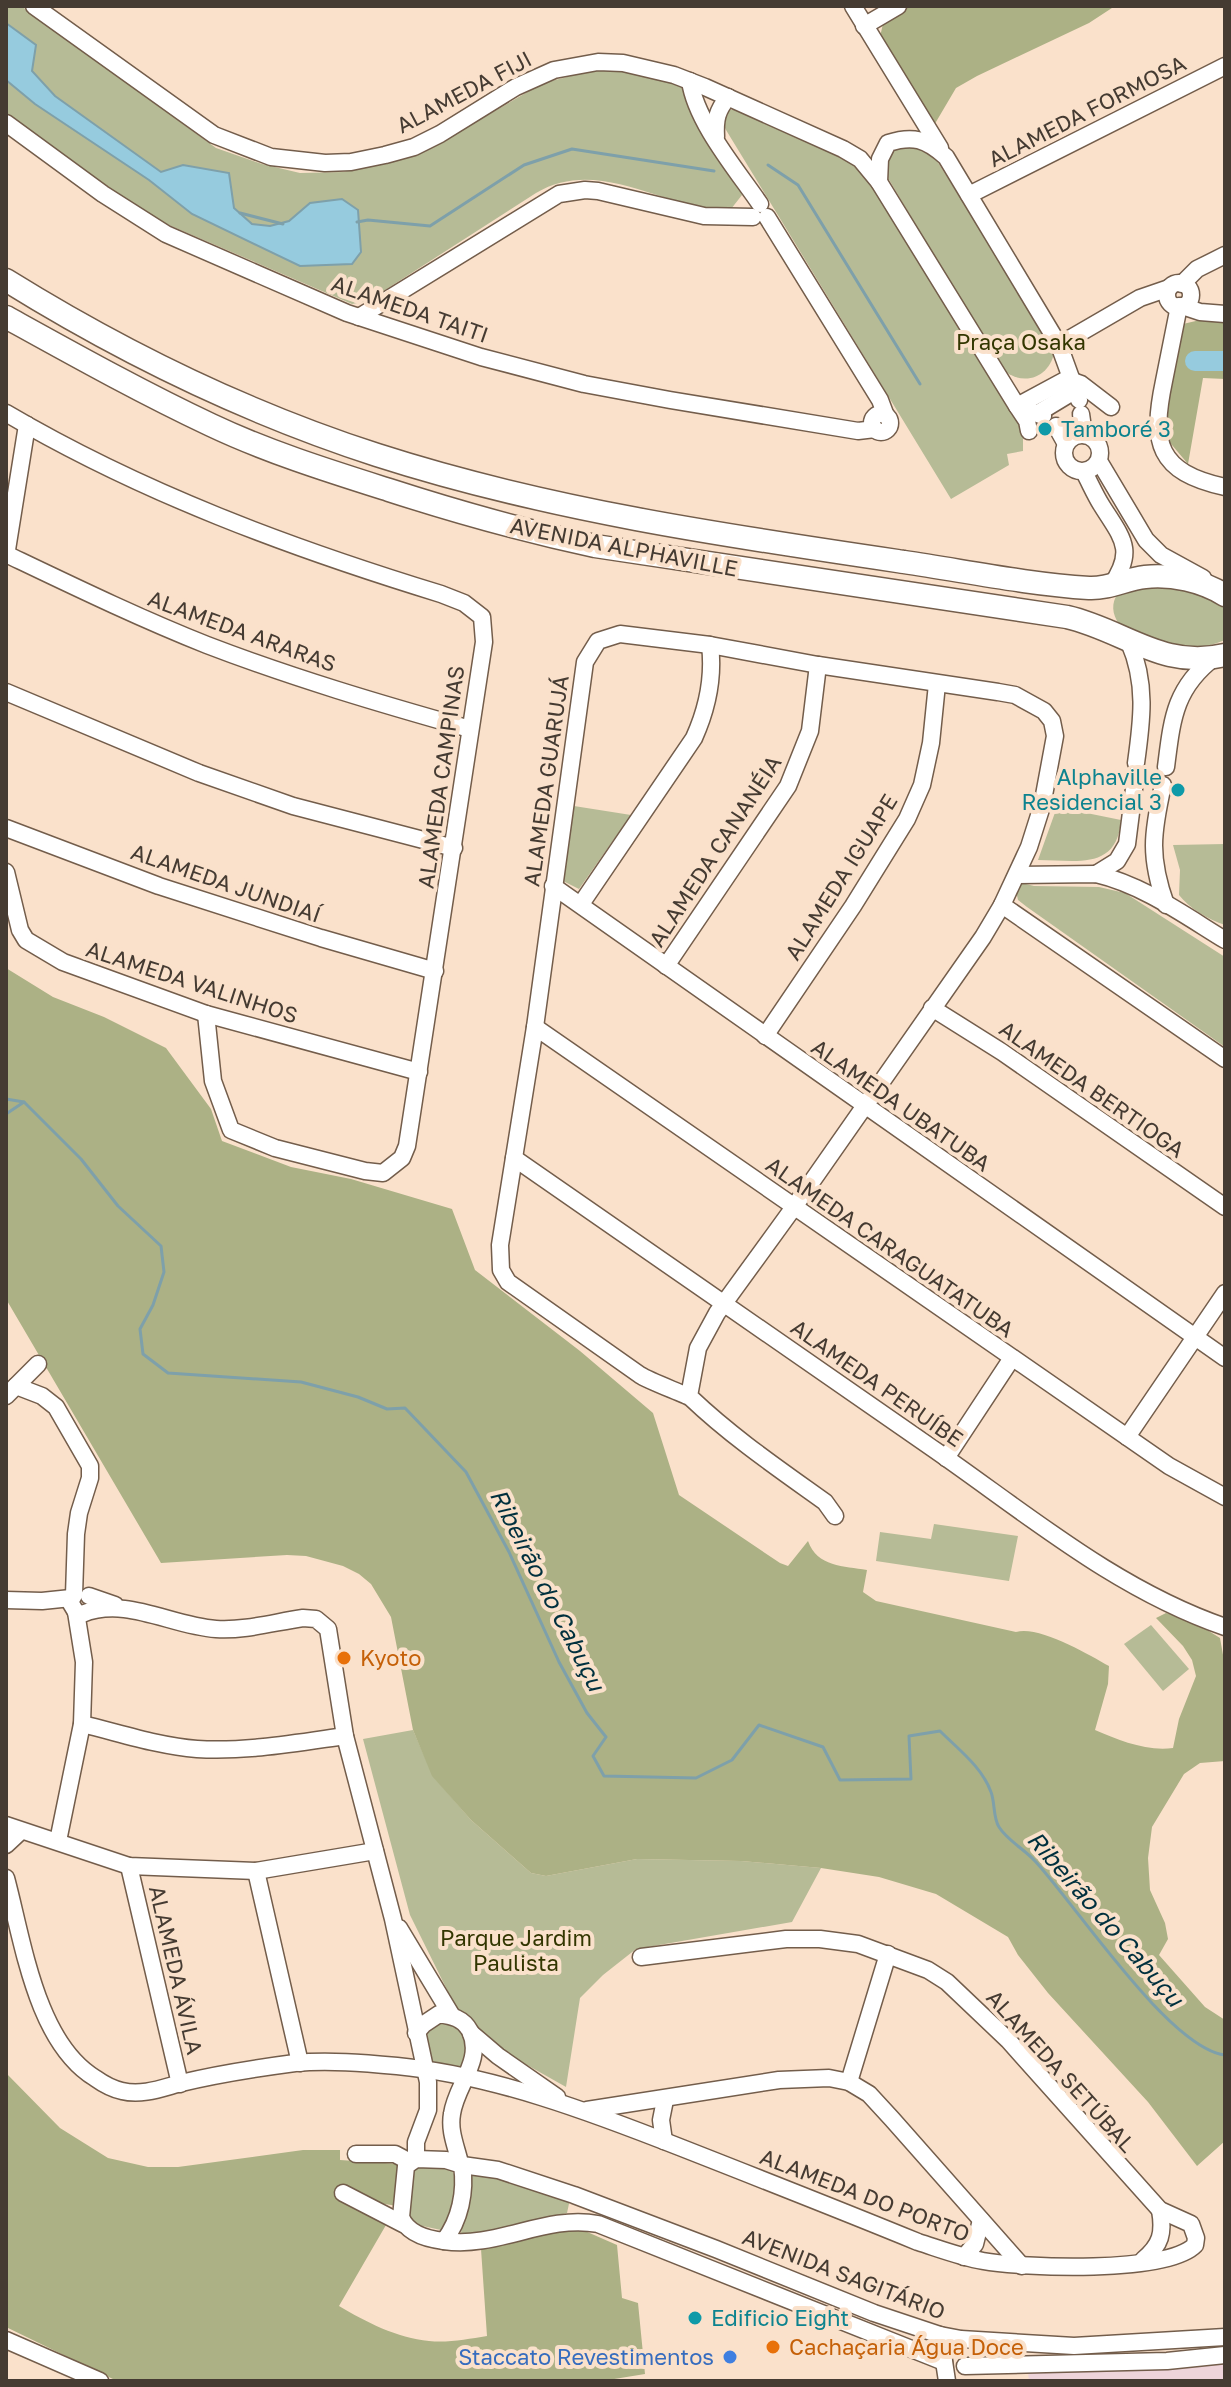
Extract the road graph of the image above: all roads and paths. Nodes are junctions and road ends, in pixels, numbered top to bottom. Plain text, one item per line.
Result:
1 (34, 6) edge
2 (853, 6) edge
3 (898, 6) edge
4 (864, 26) junction
5 (1225, 66) edge
6 (690, 81) junction
7 (728, 97) junction
8 (913, 102) junction
9 (6, 123) edge
10 (716, 138) junction
11 (888, 143) junction
12 (946, 157) junction
13 (860, 159) junction
14 (879, 182) junction
15 (969, 195) junction
16 (760, 212) junction
17 (1222, 256) edge
18 (6, 280) edge
19 (401, 291) junction
20 (1181, 296) junction
21 (1222, 313) edge
22 (6, 317) edge
23 (359, 317) junction
24 (376, 323) junction
25 (1059, 345) junction
26 (1077, 396) junction
27 (1017, 406) junction
28 (1111, 407) dead end
29 (6, 413) edge
30 (1046, 418) junction
31 (27, 425) junction
32 (1029, 431) dead end
33 (1084, 435) junction
34 (1066, 444) junction
35 (1099, 461) junction
36 (1084, 472) junction
37 (1225, 487) edge
38 (6, 555) edge
39 (1111, 586) junction
40 (1225, 593) edge
41 (1105, 628) junction
42 (1129, 642) junction
43 (710, 645) junction
44 (1222, 654) edge
45 (818, 665) junction
46 (937, 684) junction
47 (6, 692) edge
48 (470, 729) junction
49 (6, 828) edge
50 (454, 848) junction
51 (6, 872) edge
52 (1096, 874) junction
53 (1018, 875) junction
54 (553, 886) junction
55 (581, 904) junction
56 (1002, 905) junction
57 (1166, 905) junction
58 (1225, 940) edge
59 (666, 966) junction
60 (435, 971) junction
61 (932, 1008) junction
62 (206, 1014) junction
63 (535, 1027) junction
64 (765, 1036) junction
65 (1224, 1057) edge
66 (419, 1072) junction
67 (863, 1106) junction
68 (514, 1158) junction
69 (794, 1207) junction
70 (1225, 1207) edge
71 (1225, 1293) edge
72 (724, 1303) junction
73 (1195, 1337) junction
74 (1012, 1358) junction
75 (1225, 1358) edge
76 (38, 1364) dead end
77 (11, 1391) edge
78 (689, 1396) junction
79 (1127, 1437) junction
80 (946, 1458) junction
81 (1225, 1497) edge
82 (835, 1516) dead end
83 (6, 1600) edge
84 (80, 1603) junction
85 (1225, 1627) edge
86 (82, 1724) junction
87 (345, 1736) junction
88 (13, 1828) edge
89 (58, 1841) junction
90 (6, 1845) edge
91 (375, 1851) junction
92 (129, 1866) junction
93 (256, 1871) junction
94 (6, 1878) edge
95 (888, 1954) junction
96 (641, 1957) dead end
97 (411, 1964) junction
98 (452, 2016) junction
99 (416, 2033) junction
100 (471, 2033) junction
101 (300, 2063) junction
102 (425, 2069) junction
103 (464, 2078) junction
104 (849, 2082) junction
105 (180, 2084) junction
106 (665, 2100) junction
107 (568, 2105) junction
108 (585, 2111) junction
109 (423, 2126) junction
110 (450, 2127) junction
111 (664, 2141) junction
112 (356, 2154) dead end
113 (413, 2161) junction
114 (461, 2164) junction
115 (343, 2193) dead end
116 (1160, 2210) junction
117 (981, 2220) junction
118 (403, 2224) junction
119 (1196, 2238) joint
120 (444, 2241) junction
121 (964, 2257) junction
122 (1141, 2262) junction
123 (1022, 2266) junction
124 (940, 2335) junction
125 (1225, 2337) edge
126 (961, 2339) junction
127 (6, 2340) edge
128 (1225, 2355) edge
129 (944, 2362) junction
130 (964, 2374) edge
131 (100, 2381) edge
132 (947, 2381) edge

1 - 6 street, ALAMEDA FIJI
2 - 4 street
3 - 4 street
4 - 8 street
5 - 15 street, ALAMEDA FORMOSA
6 - 7 street, ALAMEDA FIJI
6 - 10 street
7 - 10 street
7 - 13 street, ALAMEDA FIJI
8 - 11 street
8 - 12 street
9 - 23 street, ALAMEDA TAITI
10 - 16 street
11 - 12 street
11 - 13 street
11 - 14 street
12 - 15 street
13 - 14 street, ALAMEDA FIJI
14 - 27 street, ALAMEDA FIJI
15 - 25 street
16 - 19 street
16 - 24 street, ALAMEDA TAITI
17 - 20 street
18 - 39 main road, AVENIDA ALPHAVILLE
19 - 23 street
19 - 24 street
20 - 21 street
20 - 25 street
20 - 37 street
22 - 41 main road, AVENIDA ALPHAVILLE
23 - 24 street, ALAMEDA TAITI
25 - 26 street
26 - 27 street
26 - 28 street
26 - 30 street
26 - 33 street
27 - 30 street
27 - 32 street, ALAMEDA FIJI
29 - 31 street, ALAMEDA CAMPINAS
30 - 34 street
31 - 38 street
31 - 48 street, ALAMEDA CAMPINAS
33 - 34 street
33 - 35 street
34 - 36 street
35 - 36 street
35 - 40 street
36 - 39 street
38 - 48 street, ALAMEDA ARARAS
39 - 40 main road, AVENIDA ALPHAVILLE
39 - 41 main road
41 - 42 main road, AVENIDA ALPHAVILLE
42 - 44 main road, AVENIDA ALPHAVILLE
42 - 44 street
43 - 45 street, ALAMEDA GUARUJÁ
43 - 54 street, ALAMEDA GUARUJÁ
43 - 55 street
45 - 46 street, ALAMEDA GUARUJÁ
45 - 59 street, ALAMEDA CANANÉIA
46 - 53 street, ALAMEDA GUARUJÁ
46 - 64 street, ALAMEDA IGUAPE
47 - 50 street
48 - 50 street, ALAMEDA CAMPINAS
49 - 60 street, ALAMEDA JUNDIAÍ
50 - 60 street, ALAMEDA CAMPINAS
51 - 62 street, ALAMEDA VALINHOS
52 - 53 street
52 - 57 street
52 - 57 street
53 - 56 street, ALAMEDA GUARUJÁ
54 - 55 street, ALAMEDA UBATUBA
54 - 63 street, ALAMEDA GUARUJÁ
55 - 59 street, ALAMEDA UBATUBA
56 - 61 street, ALAMEDA GUARUJÁ
56 - 65 street
57 - 58 street
59 - 64 street, ALAMEDA UBATUBA
60 - 66 street, ALAMEDA CAMPINAS
61 - 67 street, ALAMEDA GUARUJÁ
61 - 70 street, ALAMEDA BERTIOGA
62 - 66 street, ALAMEDA VALINHOS
62 - 66 street, ALAMEDA CAMPINAS
63 - 68 street, ALAMEDA GUARUJÁ
63 - 69 street, ALAMEDA CARAGUATATUBA
64 - 67 street, ALAMEDA UBATUBA
67 - 69 street, ALAMEDA GUARUJÁ
67 - 73 street, ALAMEDA UBATUBA
68 - 72 street, ALAMEDA PERUÍBE
68 - 78 street, ALAMEDA GUARUJÁ
69 - 72 street, ALAMEDA GUARUJÁ
69 - 74 street, ALAMEDA CARAGUATATUBA
71 - 73 street
72 - 78 street, ALAMEDA GUARUJÁ
72 - 80 street, ALAMEDA PERUÍBE
73 - 75 street, ALAMEDA UBATUBA
73 - 79 street
74 - 79 street, ALAMEDA CARAGUATATUBA
74 - 80 street
76 - 77 street
77 - 84 street
78 - 82 street, ALAMEDA GUARUJÁ
79 - 81 street, ALAMEDA CARAGUATATUBA
80 - 85 street, ALAMEDA PERUÍBE
83 - 84 street
84 - 86 street
84 - 87 street
86 - 87 street
86 - 89 street
87 - 91 street
88 - 89 street
88 - 90 street
89 - 92 street
91 - 93 street
91 - 97 street
92 - 93 street
92 - 105 street, ALAMEDA ÁVILA
93 - 101 street
94 - 105 street
95 - 96 street, ALAMEDA SETÚBAL
95 - 104 street
95 - 116 street, ALAMEDA SETÚBAL
97 - 98 street
97 - 99 street
98 - 99 street
98 - 100 street
99 - 102 street
100 - 103 street
100 - 107 street, ALAMEDA DO PORTO
101 - 102 street
101 - 105 street
102 - 103 street
102 - 109 street
103 - 107 street, ALAMEDA DO PORTO
103 - 110 street
104 - 106 street
104 - 117 street
106 - 108 street
106 - 111 street
107 - 108 street, ALAMEDA DO PORTO
108 - 111 street, ALAMEDA DO PORTO
109 - 110 street
109 - 113 street
110 - 114 street
111 - 121 street, ALAMEDA DO PORTO
112 - 113 street
113 - 114 street
113 - 118 street
114 - 120 street
114 - 124 street, AVENIDA SAGITÁRIO
115 - 118 street
116 - 119 street, ALAMEDA SETÚBAL
116 - 122 street
117 - 121 street
117 - 123 street
118 - 120 street
119 - 122 street, ALAMEDA DO PORTO
120 - 129 street, AVENIDA SAGITÁRIO
121 - 123 street, ALAMEDA DO PORTO
122 - 123 street, ALAMEDA DO PORTO
124 - 126 street, AVENIDA SAGITÁRIO
124 - 129 street
125 - 126 street, AVENIDA SAGITÁRIO
126 - 130 street
127 - 131 street
128 - 130 street
129 - 132 street

